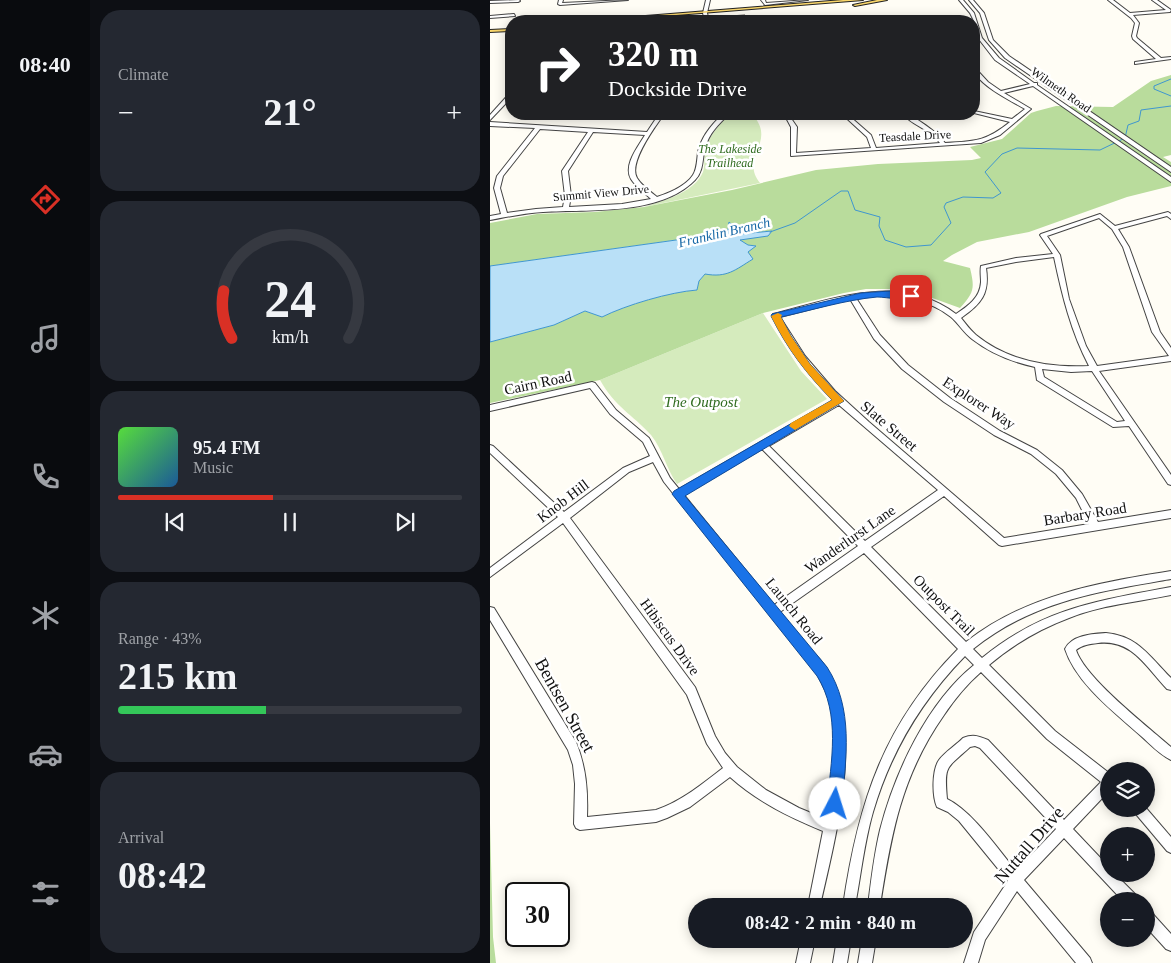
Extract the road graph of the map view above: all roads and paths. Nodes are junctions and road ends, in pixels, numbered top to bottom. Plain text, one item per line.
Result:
1 (518, 0) edge
2 (626, 0) edge
3 (861, 0) edge
4 (885, 0) edge
5 (961, 0) edge
6 (971, 0) edge
7 (1110, 0) edge
8 (1154, 0) edge
9 (806, 1) edge
10 (490, 2) edge
11 (560, 2) edge
12 (707, 2) edge
13 (714, 2) dead end
14 (764, 2) edge
15 (854, 2) edge
16 (1170, 11) edge
17 (1129, 14) junction
18 (514, 15) edge
19 (706, 15) edge
20 (726, 15) edge
21 (973, 15) edge
22 (505, 16) edge
23 (490, 17) edge
24 (490, 28) edge
25 (505, 28) edge
26 (1126, 28) dead end
27 (505, 29) edge
28 (1136, 29) junction
29 (490, 32) edge
30 (980, 37) edge
31 (1171, 58) edge
32 (1159, 59) junction
33 (1137, 63) dead end
34 (980, 78) edge
35 (1042, 82) junction
36 (1032, 84) junction
37 (999, 93) junction
38 (505, 104) edge
39 (980, 113) edge
40 (490, 118) edge
41 (657, 120) edge
42 (719, 120) edge
43 (790, 120) edge
44 (851, 120) edge
45 (915, 120) edge
46 (1013, 121) junction
47 (490, 124) edge
48 (539, 127) junction
49 (592, 130) junction
50 (648, 134) junction
51 (944, 145) junction
52 (874, 149) junction
53 (793, 155) joint
54 (1171, 170) edge
55 (1169, 179) edge
56 (656, 200) junction
57 (566, 208) junction
58 (504, 215) junction
59 (1100, 216) joint
60 (1170, 216) edge
61 (490, 218) edge
62 (1114, 228) junction
63 (1057, 255) junction
64 (852, 297) junction
65 (956, 318) junction
66 (1171, 354) edge
67 (1171, 358) edge
68 (1038, 368) junction
69 (1095, 370) junction
70 (592, 385) joint
71 (839, 401) junction
72 (490, 408) edge
73 (1131, 423) junction
74 (763, 445) junction
75 (490, 448) edge
76 (656, 457) junction
77 (1171, 482) edge
78 (944, 491) junction
79 (678, 494) junction
80 (1171, 514) edge
81 (564, 517) junction
82 (1095, 526) junction
83 (1002, 542) joint
84 (863, 547) junction
85 (490, 573) edge
86 (1171, 575) edge
87 (1171, 591) edge
88 (490, 611) edge
89 (773, 612) junction
90 (1129, 642) joint
91 (965, 648) junction
92 (980, 664) junction
93 (1171, 684) edge
94 (1171, 754) edge
95 (731, 769) junction
96 (1100, 775) edge
97 (1100, 791) edge
98 (941, 803) joint
99 (1146, 817) edge
100 (580, 824) joint
101 (829, 827) junction
102 (1064, 829) junction
103 (1171, 846) edge
104 (1017, 880) junction
105 (1124, 892) edge
106 (816, 898) edge
107 (851, 898) edge
108 (875, 898) edge
109 (1155, 927) edge
110 (1171, 944) edge
111 (806, 948) edge
112 (842, 948) edge
113 (868, 948) edge
114 (803, 963) edge
115 (840, 963) edge
116 (865, 963) edge
117 (971, 963) edge
118 (1085, 963) edge

1 - 10 street
1 - 18 street
2 - 11 street
3 - 15 main road
4 - 15 main road
5 - 21 street, Wilmeth Road
6 - 35 street, Wilmeth Road
7 - 17 street
8 - 16 street
9 - 14 street
12 - 13 street
12 - 19 street
15 - 20 main road
16 - 17 street
17 - 28 street
22 - 23 street
24 - 25 main road
26 - 28 street
27 - 29 main road
28 - 32 street
30 - 36 street, Wilmeth Road
31 - 32 street
32 - 33 street
34 - 37 street
35 - 36 street
35 - 54 street, Wilmeth Road
36 - 37 street
36 - 55 street, Wilmeth Road
37 - 46 street, Teasdale Drive
38 - 40 street
39 - 46 street
41 - 50 street
42 - 56 street, Summit View Drive
43 - 53 street
44 - 52 street
45 - 51 street
46 - 51 street, Teasdale Drive
47 - 48 street
48 - 49 street
48 - 58 street
49 - 50 street
49 - 57 street
50 - 56 street
51 - 52 street, Teasdale Drive
52 - 53 street, Teasdale Drive
56 - 57 street, Summit View Drive
57 - 58 street, Summit View Drive
58 - 61 street, Summit View Drive
59 - 62 street
59 - 63 street
60 - 62 street
62 - 66 street
63 - 65 street
63 - 69 street
64 - 65 street
64 - 71 street, Slate Street
64 - 82 street, Explorer Way
65 - 68 street
67 - 69 street
68 - 69 street
68 - 73 street
69 - 73 street
70 - 72 street, Cairn Road
70 - 76 street, Launch Road
71 - 74 street
71 - 78 street, Slate Street
73 - 77 street
74 - 79 street
74 - 84 street, Outpost Trail
75 - 81 street, Hibiscus Drive
76 - 79 street, Launch Road
76 - 81 street, Knob Hill
78 - 83 street, Slate Street
78 - 84 street, Wanderlurst Lane
79 - 89 street, Launch Road
80 - 82 street, Barbary Road
81 - 85 street, Knob Hill
81 - 95 street, Hibiscus Drive
82 - 83 street, Barbary Road
84 - 89 street, Wanderlurst Lane
84 - 91 street, Outpost Trail
86 - 91 street
87 - 92 street
88 - 100 street, Bentsen Street
89 - 101 street, Launch Road
90 - 93 street
90 - 94 street
91 - 92 street, Outpost Trail
91 - 107 street
92 - 96 street, Outpost Trail
92 - 108 street
95 - 100 street
95 - 101 street, Hibiscus Drive
97 - 102 street, Nuttall Drive
98 - 102 street
98 - 104 street
99 - 103 street
101 - 106 street, Launch Road
102 - 104 street, Nuttall Drive
102 - 105 street
104 - 117 street, Nuttall Drive
104 - 118 street
109 - 110 street
111 - 114 street
112 - 115 street
113 - 116 street

